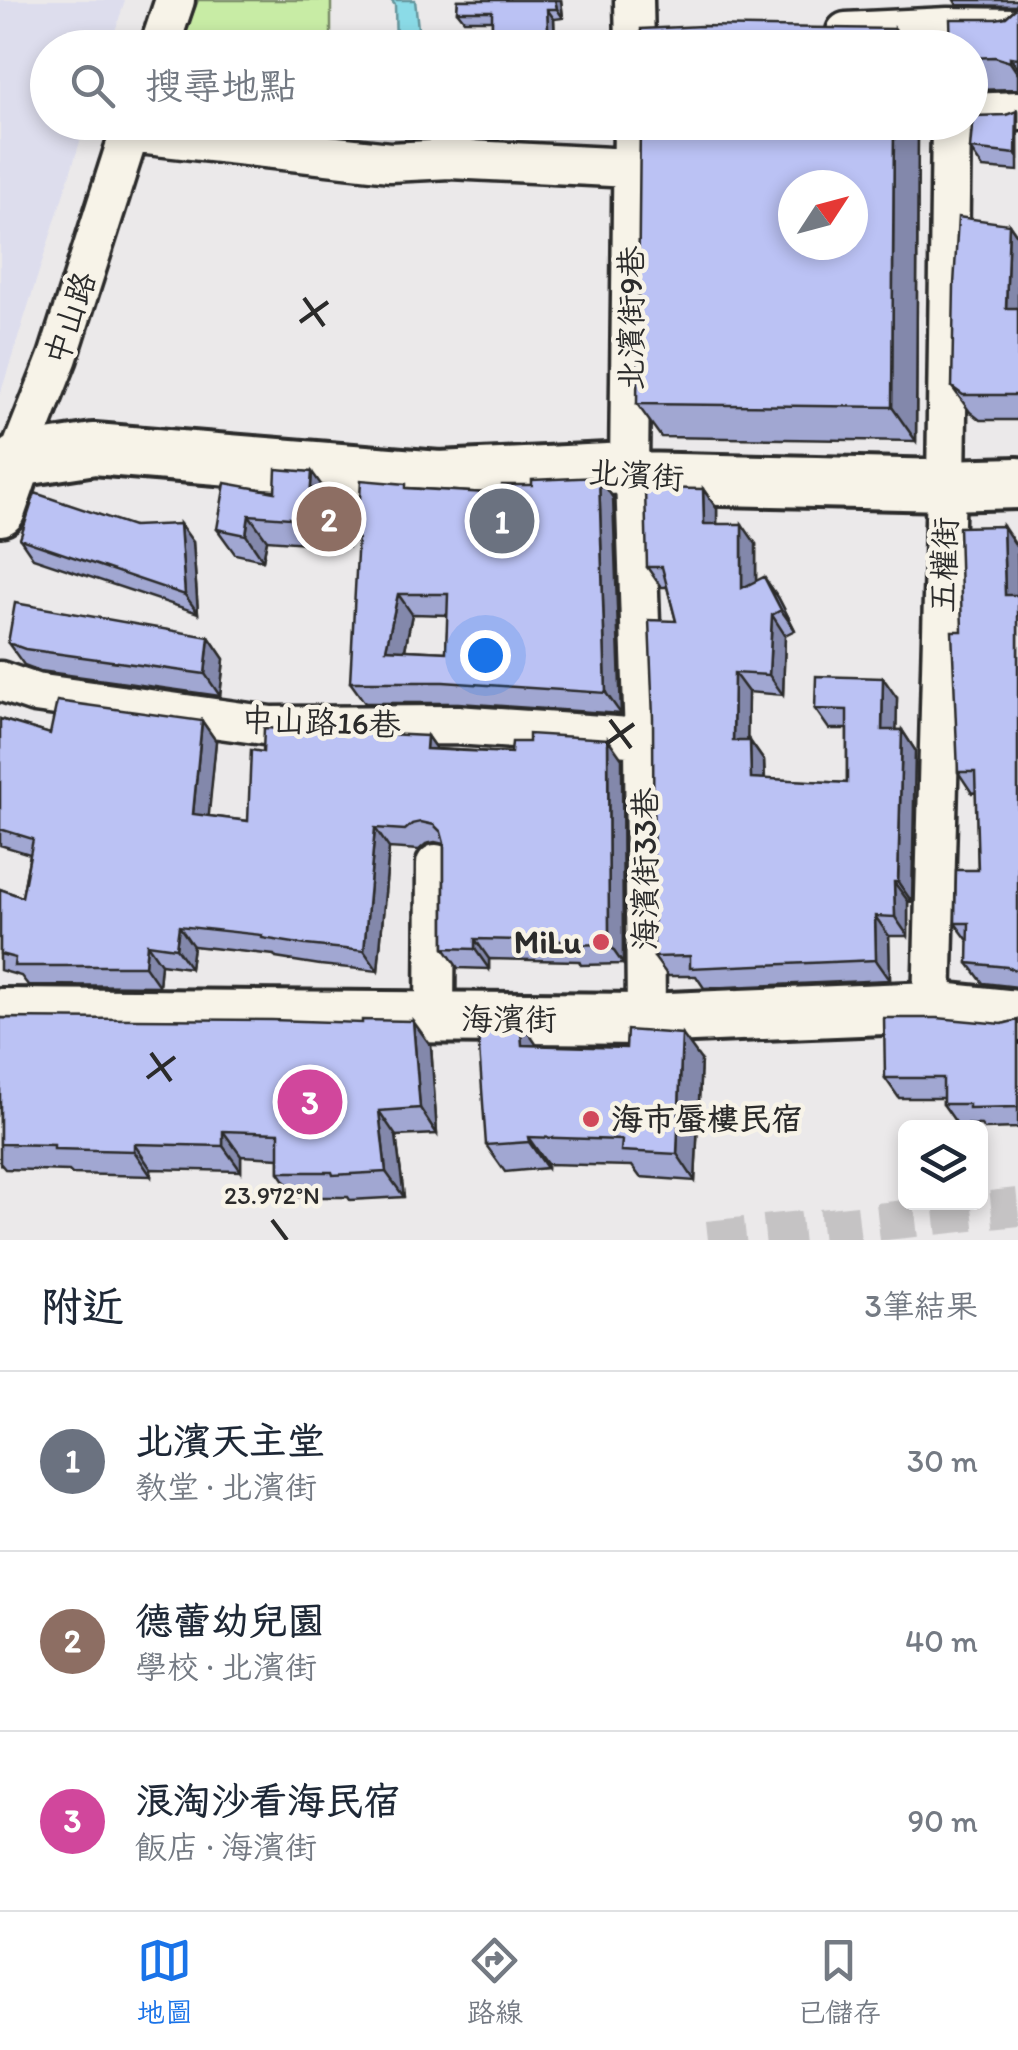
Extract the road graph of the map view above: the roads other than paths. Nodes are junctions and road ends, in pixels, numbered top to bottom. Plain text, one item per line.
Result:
1 (175, 0) edge
2 (634, 0) edge
3 (949, 25) edge
4 (1018, 28) edge
5 (165, 30) edge
6 (635, 30) edge
7 (863, 30) edge
8 (1018, 111) edge
9 (988, 112) edge
10 (127, 140) edge
11 (222, 140) edge
12 (632, 140) edge
13 (952, 140) edge
14 (631, 168) junction
15 (17, 460) junction
16 (632, 473) junction
17 (1018, 484) edge
18 (946, 485) junction
19 (0, 510) edge
20 (0, 681) edge
21 (644, 738) junction
22 (436, 864) dead end
23 (932, 1007) junction
24 (0, 1014) edge
25 (1018, 1016) edge
26 (435, 1019) junction
27 (646, 1019) junction

1 - 5 street
2 - 6 street
3 - 4 street
3 - 7 street
8 - 9 street
10 - 15 street, 中山路
11 - 14 street
12 - 14 street, 北濱街9巷
13 - 18 street, 五權街
14 - 16 street, 北濱街9巷
15 - 16 main road, 北濱街
15 - 19 main road, 中山路
16 - 18 main road, 北濱街
16 - 21 street, 海濱街33巷
17 - 18 main road, 北濱街
18 - 23 street, 五權街
20 - 21 street, 中山路16巷
21 - 27 street, 海濱街33巷
22 - 26 street
23 - 25 main road, 海濱街
23 - 27 main road, 海濱街
24 - 26 main road, 海濱街
26 - 27 main road, 海濱街

